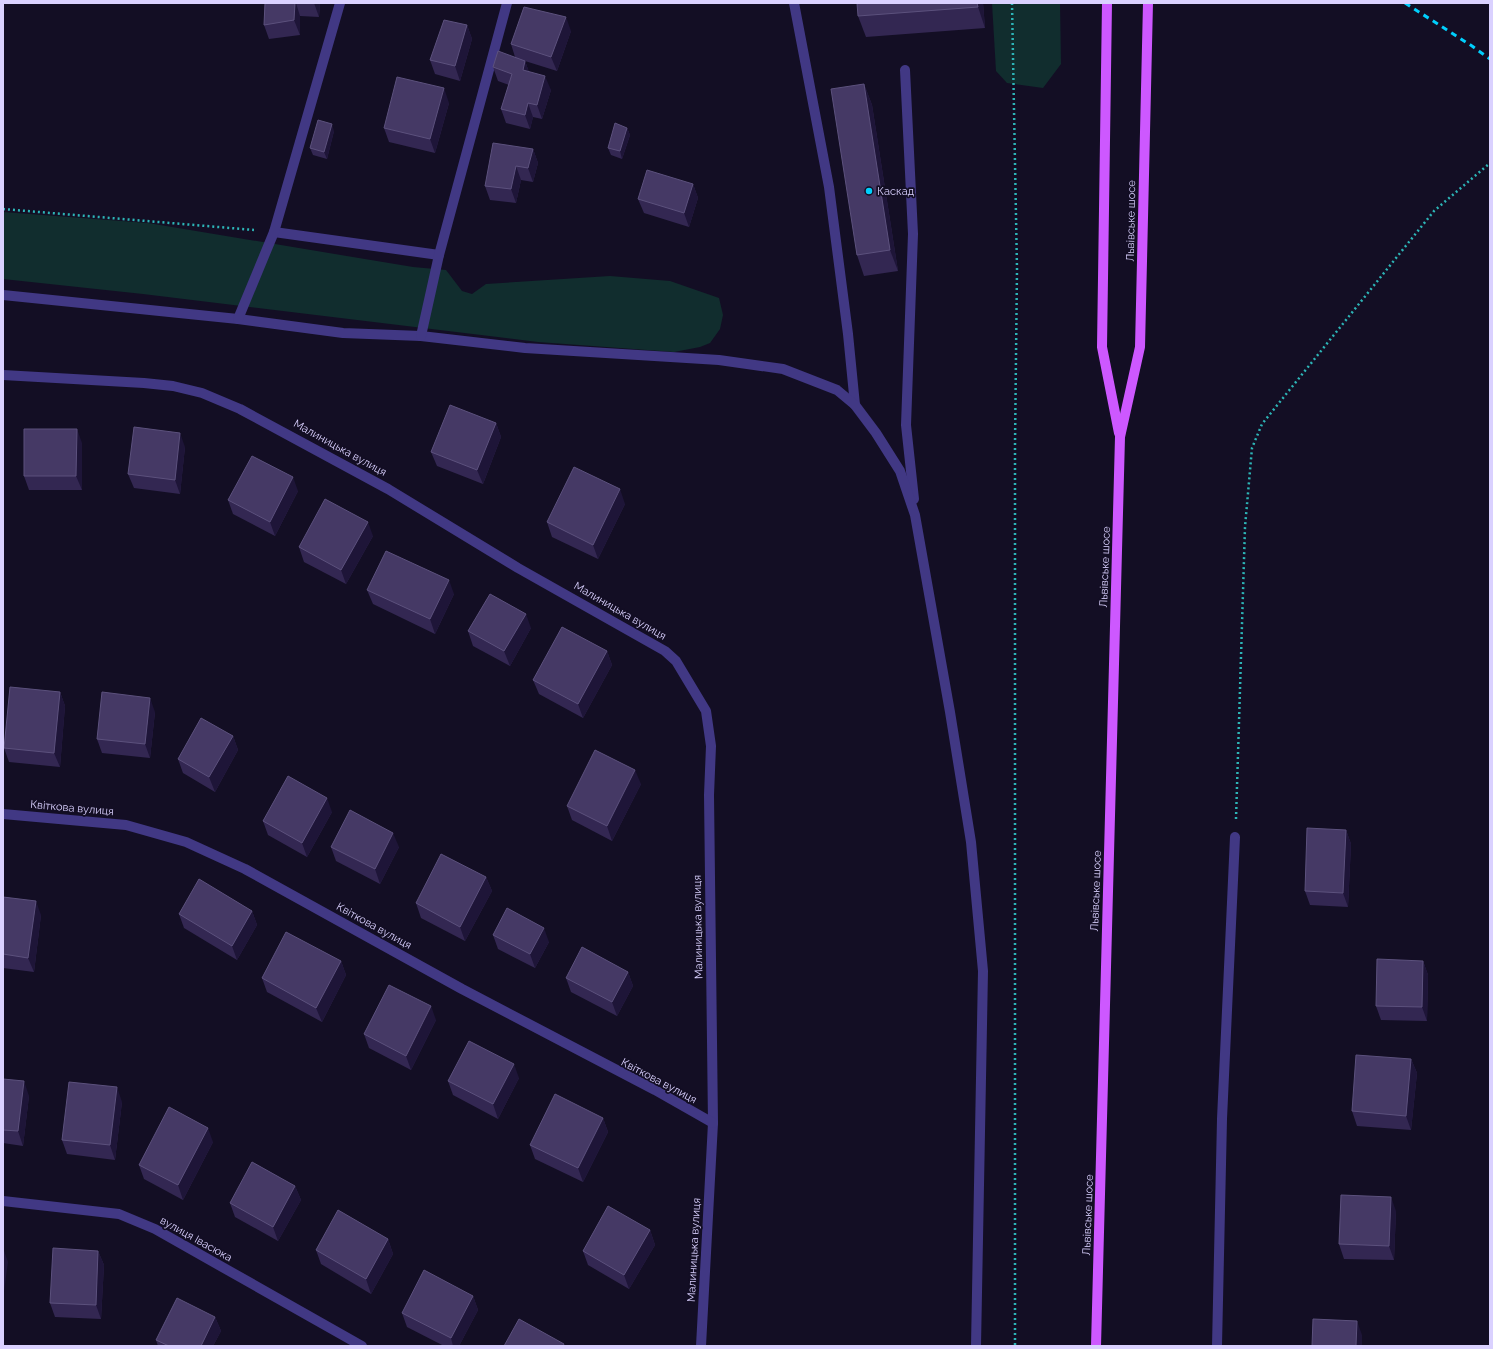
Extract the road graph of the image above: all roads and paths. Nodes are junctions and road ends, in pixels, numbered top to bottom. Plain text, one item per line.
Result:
1 (340, 3) edge
2 (507, 3) edge
3 (794, 3) edge
4 (1012, 3) edge
5 (1107, 3) edge
6 (1148, 3) edge
7 (905, 70) dead end
8 (1490, 163) edge
9 (3, 209) edge
10 (274, 232) junction
11 (439, 255) junction
12 (3, 295) edge
13 (238, 319) junction
14 (421, 336) junction
15 (3, 375) edge
16 (855, 405) junction
17 (1120, 437) junction
18 (915, 515) junction
19 (3, 814) edge
20 (1236, 837) joint
21 (713, 1123) junction
22 (3, 1201) edge
23 (362, 1346) edge
24 (701, 1346) edge
25 (976, 1346) edge
26 (1015, 1346) edge
27 (1096, 1346) edge
28 (1217, 1346) edge

1 - 10 street
2 - 11 street
3 - 16 street
4 - 26 path
5 - 17 main road, Львівське шосе
6 - 17 main road, Львівське шосе
7 - 18 street
8 - 20 path
9 - 10 path
10 - 11 street
10 - 13 street
11 - 14 street
12 - 13 street
13 - 14 street
14 - 16 street
15 - 21 street, Малиницька вулиця
16 - 18 street
17 - 27 main road, Львівське шосе
18 - 25 street
19 - 21 street, Квіткова вулиця
20 - 28 street
21 - 24 street, Малиницька вулиця
22 - 23 street, вулиця Івасюка

